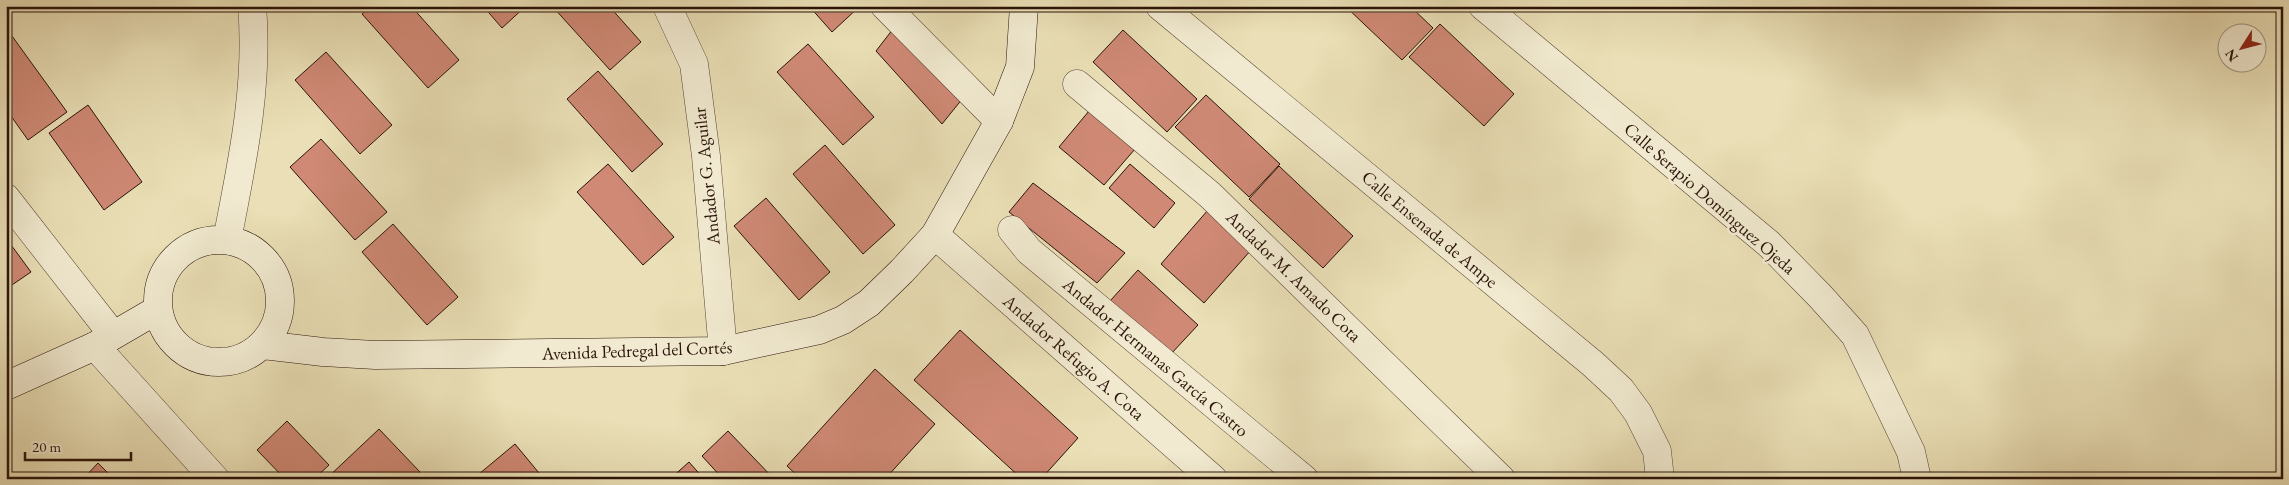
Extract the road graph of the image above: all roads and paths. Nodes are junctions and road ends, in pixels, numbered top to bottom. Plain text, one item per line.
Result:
1 (252, 6) edge
2 (667, 6) edge
3 (885, 6) edge
4 (1024, 6) edge
5 (1160, 6) edge
6 (1483, 6) edge
7 (1077, 84) dead end
8 (999, 121) junction
9 (6, 198) edge
10 (1012, 230) dead end
11 (935, 236) junction
12 (226, 240) junction
13 (157, 310) junction
14 (104, 340) junction
15 (263, 346) junction
16 (723, 351) junction
17 (6, 386) edge
18 (215, 479) edge
19 (1212, 479) edge
20 (1304, 479) edge
21 (1501, 479) edge
22 (1660, 479) edge
23 (1917, 479) edge

1 - 12 street
2 - 16 street, Andador G. Aguilar
3 - 8 street
4 - 8 street, Avenida Pedregal del Cortés
5 - 22 street, Calle Ensenada de Ampe
6 - 23 street, Calle Serapio Domínguez Ojeda
7 - 21 street, Andador M. Amado Cota
8 - 11 street, Avenida Pedregal del Cortés
9 - 14 street
10 - 20 street, Andador Hermanas García Castro
11 - 16 street, Avenida Pedregal del Cortés
11 - 19 street, Andador Refugio A. Cota
12 - 13 street
12 - 15 street
13 - 14 street
13 - 15 street
14 - 17 street
14 - 18 street
15 - 16 street, Avenida Pedregal del Cortés

